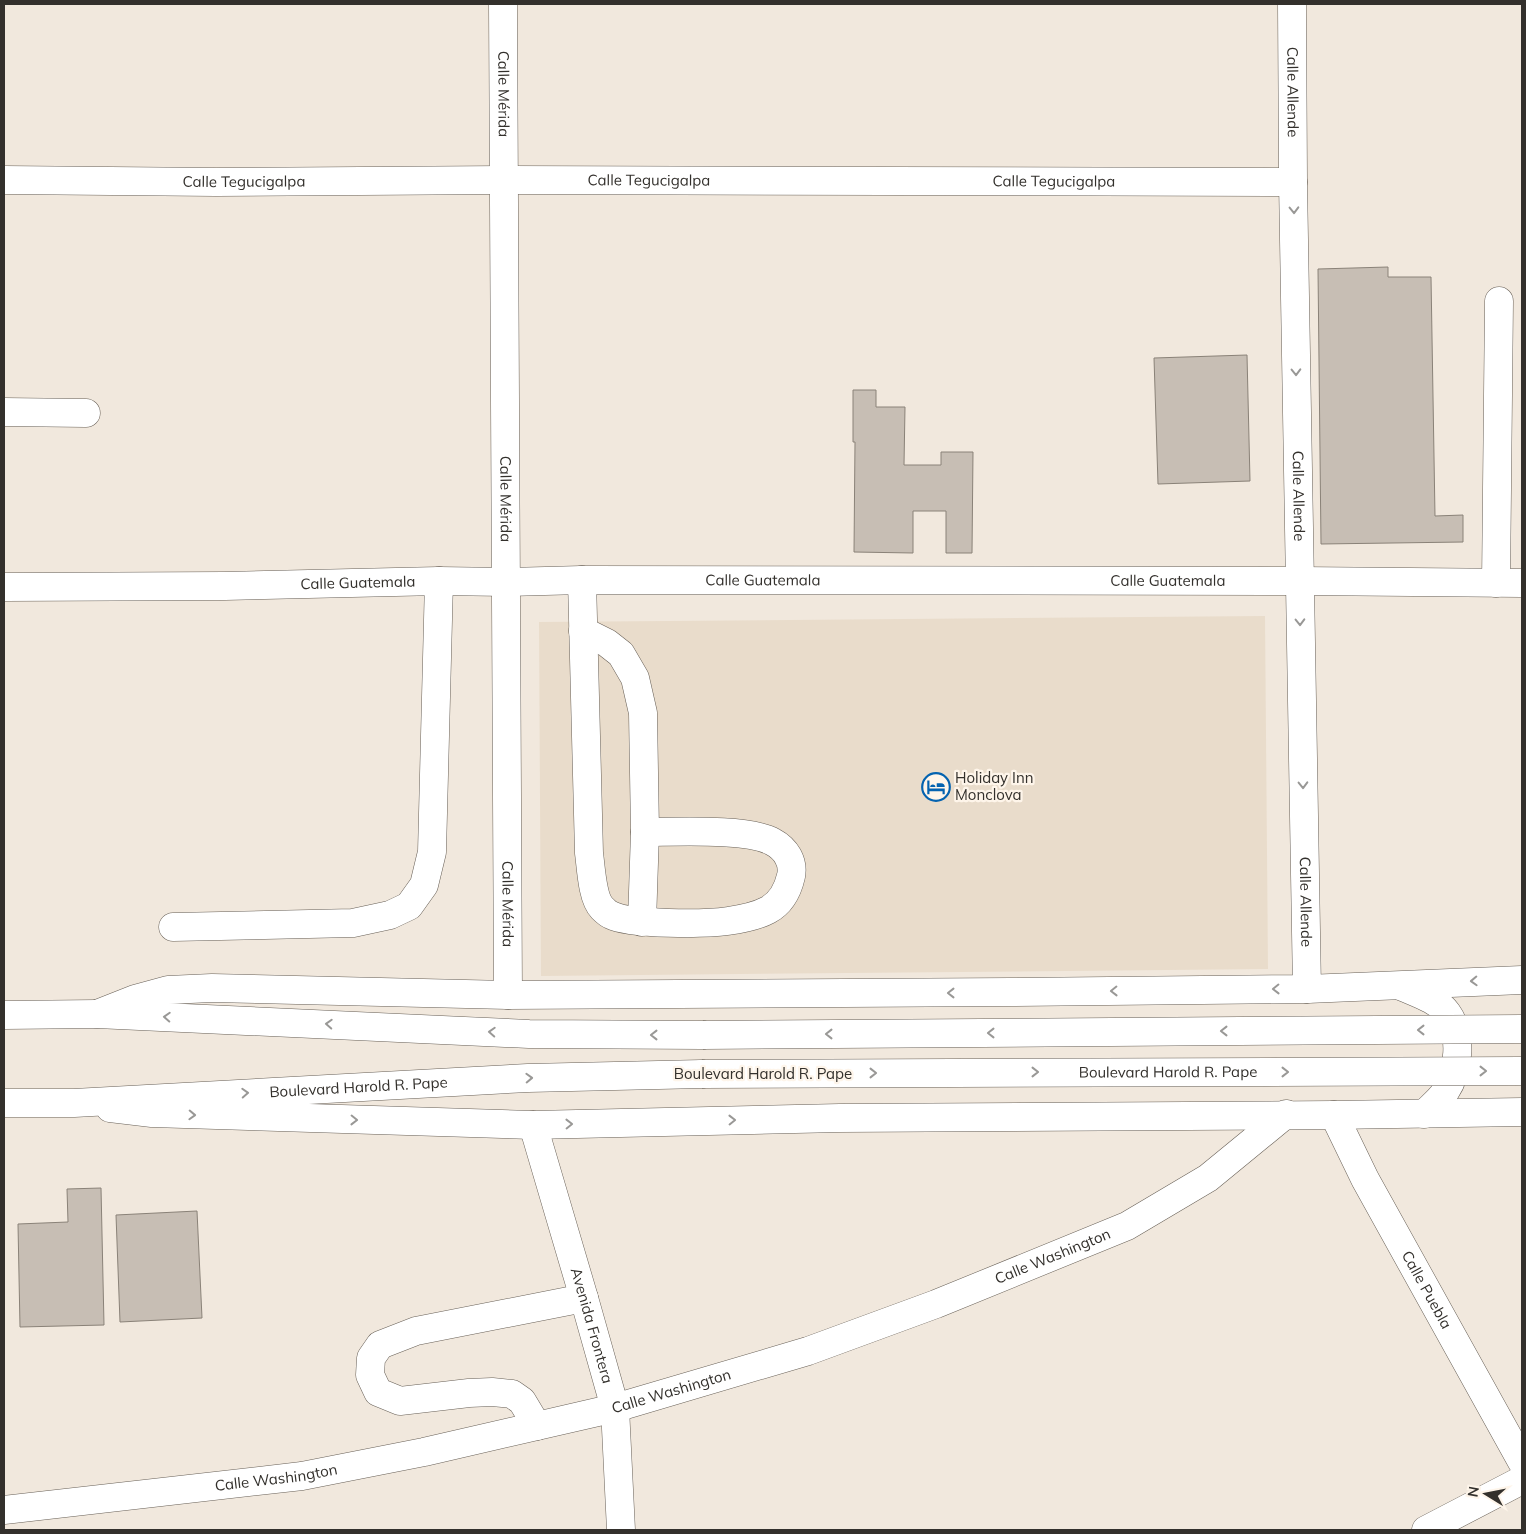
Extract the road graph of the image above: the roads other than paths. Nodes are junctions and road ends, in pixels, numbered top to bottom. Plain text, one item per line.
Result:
1 (503, 4) edge
2 (1292, 4) edge
3 (4, 180) edge
4 (504, 180) junction
5 (1294, 182) junction
6 (1499, 301) dead end
7 (4, 412) edge
8 (86, 413) dead end
9 (438, 580) junction
10 (582, 580) junction
11 (1300, 581) junction
12 (506, 582) junction
13 (1509, 583) edge
14 (4, 587) edge
15 (583, 631) junction
16 (645, 832) junction
17 (642, 922) junction
18 (173, 927) dead end
19 (1522, 980) edge
20 (1398, 984) junction
21 (1307, 988) junction
22 (508, 996) junction
23 (97, 1014) junction
24 (4, 1015) edge
25 (1522, 1029) edge
26 (1522, 1071) edge
27 (4, 1103) edge
28 (74, 1103) junction
29 (1286, 1114) junction
30 (1424, 1114) junction
31 (1334, 1115) junction
32 (1518, 1119) edge
33 (533, 1124) junction
34 (584, 1298) junction
35 (615, 1408) junction
36 (536, 1426) junction
37 (1522, 1462) edge
38 (1522, 1480) edge
39 (4, 1510) edge
40 (621, 1530) edge
41 (1426, 1530) edge

1 - 4 main road, Calle Mérida
2 - 5 main road, Calle Allende
3 - 4 main road, Calle Tegucigalpa
4 - 5 main road, Calle Tegucigalpa
4 - 12 main road, Calle Mérida
5 -> 11 main road, Calle Allende
6 - 13 main road
7 - 8 main road
9 - 12 main road, Calle Guatemala
9 - 14 main road, Calle Guatemala
9 - 18 main road
10 - 11 main road, Calle Guatemala
10 - 12 main road, Calle Guatemala
10 - 15 main road
11 - 13 main road, Calle Guatemala
11 -> 21 main road, Calle Allende
12 - 22 main road, Calle Mérida
15 - 16 main road
15 - 17 main road
16 - 17 main road
16 - 17 main road
19 -> 20 main road
20 - 21 main road
20 - 30 main road
21 -> 22 main road
22 - 23 main road
23 - 24 main road
25 -> 23 main road, bridge
28 -> 26 main road, Boulevard Harold R. Pape, bridge
27 - 28 main road, Boulevard Harold R. Pape
28 -> 33 main road
29 - 31 main road
33 -> 29 main road
29 - 35 main road, Calle Washington
30 - 31 main road
30 - 32 main road
31 - 37 main road, Calle Puebla
33 - 34 main road, Avenida Frontera
34 - 35 main road, Avenida Frontera
34 - 36 main road
35 - 36 main road, Calle Washington
35 - 40 main road, Avenida Frontera
36 - 39 main road, Calle Washington
38 - 41 main road

